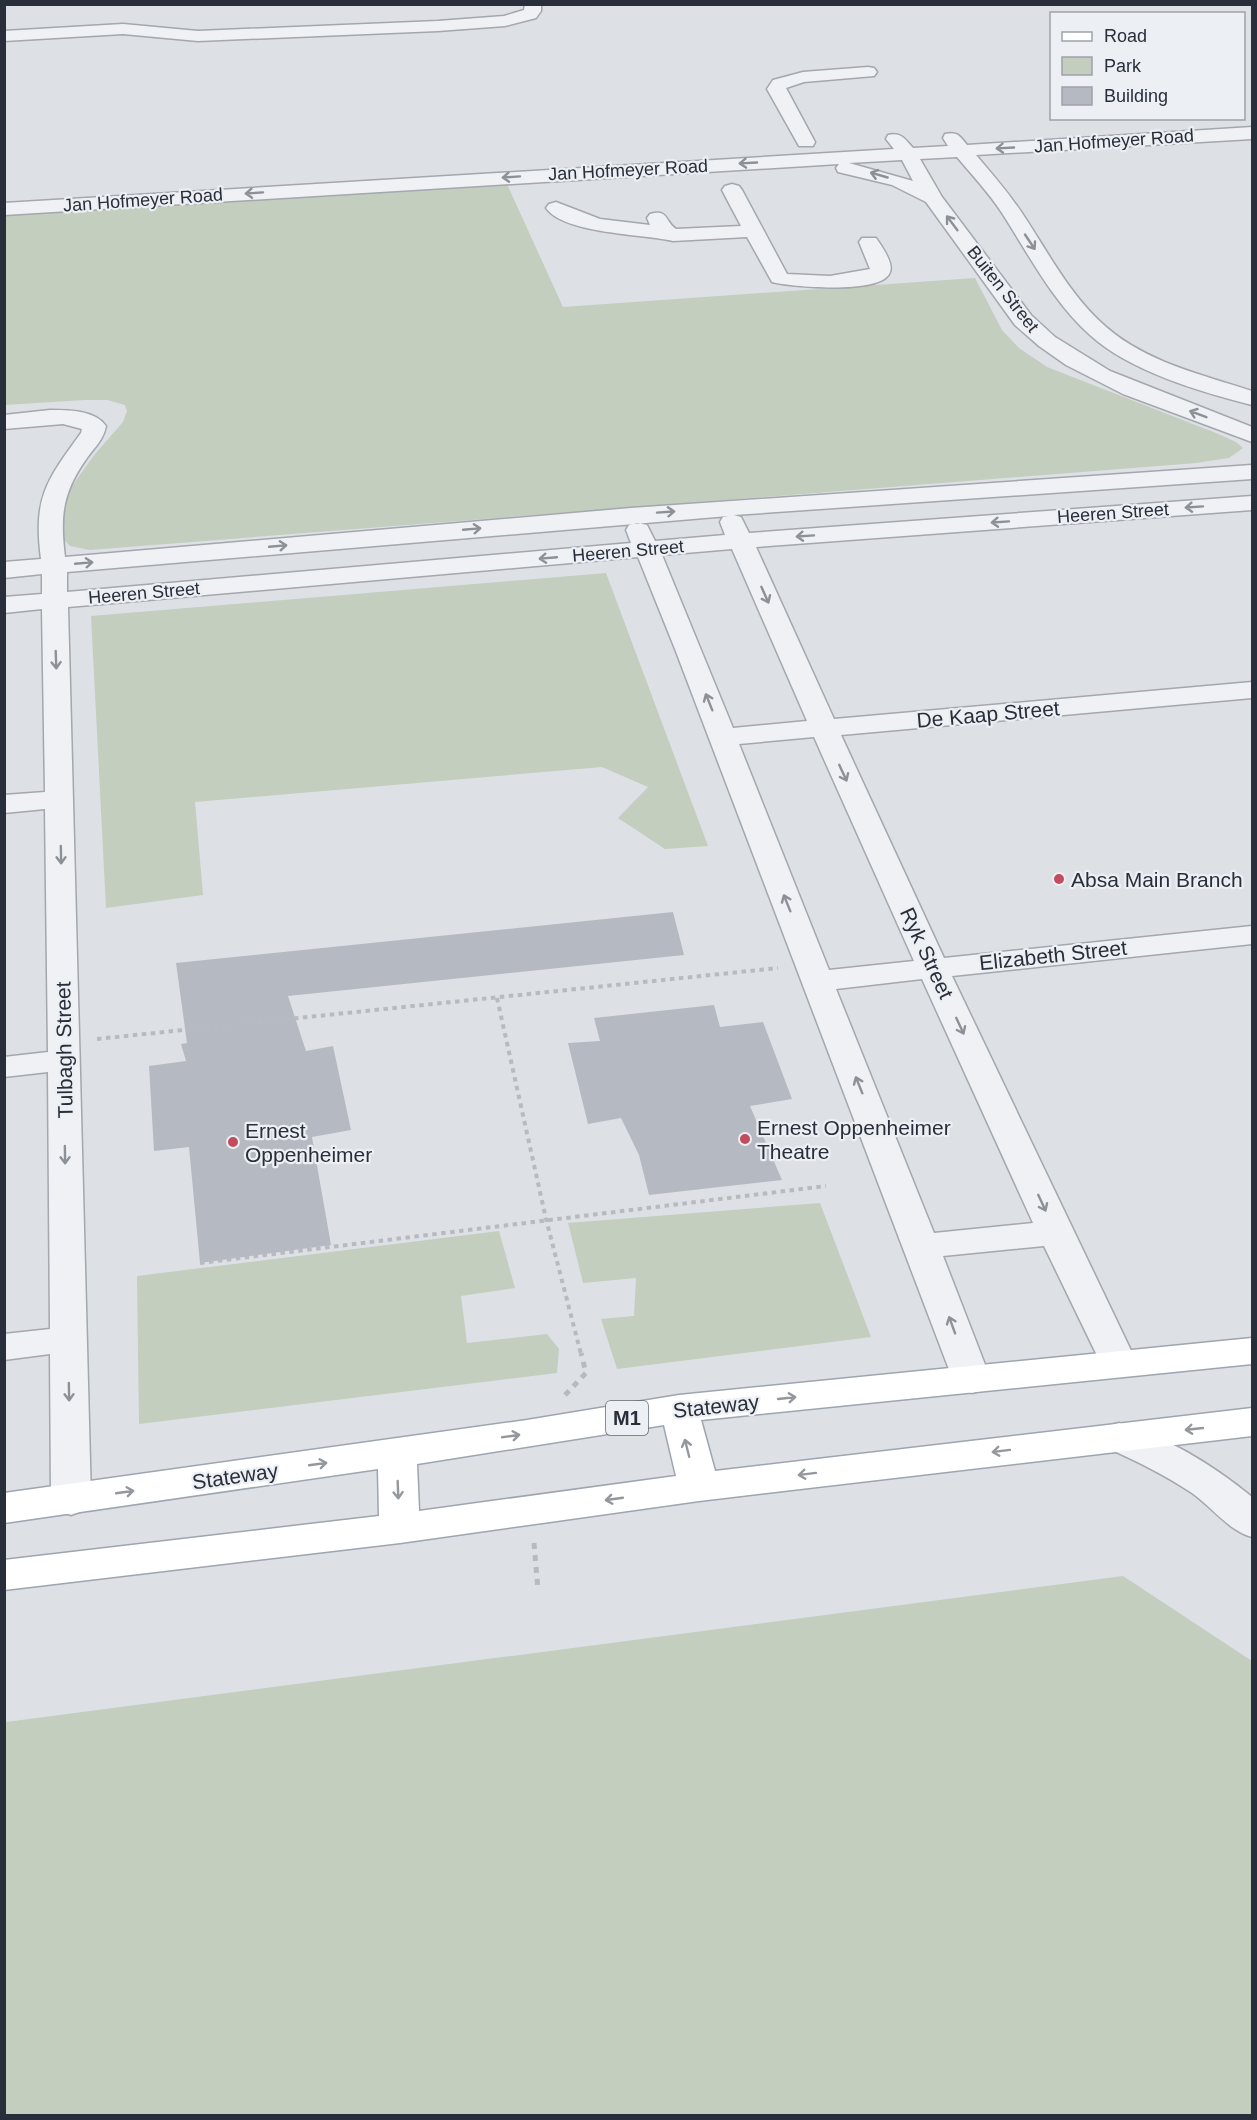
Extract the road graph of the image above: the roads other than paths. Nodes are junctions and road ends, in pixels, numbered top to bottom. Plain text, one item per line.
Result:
1 (533, 4) edge
2 (176, 35) junction
3 (4, 36) edge
4 (85, 48) dead end
5 (868, 72) dead end
6 (1186, 120) edge
7 (948, 133) junction
8 (1252, 133) edge
9 (894, 137) junction
10 (806, 142) junction
11 (1096, 143) junction
12 (961, 150) junction
13 (781, 152) junction
14 (908, 153) junction
15 (292, 171) dead end
16 (296, 190) junction
17 (732, 190) dead end
18 (998, 193) junction
19 (933, 198) junction
20 (556, 208) dead end
21 (4, 209) edge
22 (754, 231) junction
23 (868, 242) dead end
24 (1058, 284) junction
25 (1000, 288) junction
26 (1252, 398) edge
27 (4, 422) edge
28 (1252, 435) edge
29 (1252, 472) edge
30 (1252, 503) edge
31 (726, 507) junction
32 (631, 514) junction
33 (741, 541) junction
34 (647, 549) junction
35 (54, 566) junction
36 (4, 570) edge
37 (54, 601) junction
38 (4, 605) edge
39 (1252, 690) edge
40 (822, 729) junction
41 (724, 737) junction
42 (60, 799) junction
43 (4, 804) edge
44 (1252, 935) edge
45 (933, 967) junction
46 (815, 973) junction
47 (63, 1051) junction
48 (4, 1067) edge
49 (1056, 1233) junction
50 (923, 1246) junction
51 (69, 1339) junction
52 (4, 1347) edge
53 (1252, 1351) edge
54 (1118, 1363) junction
55 (972, 1380) junction
56 (679, 1409) junction
57 (1252, 1422) edge
58 (1119, 1437) junction
59 (397, 1452) junction
60 (699, 1487) junction
61 (70, 1500) junction
62 (4, 1508) edge
63 (1252, 1522) edge
64 (400, 1528) junction
65 (4, 1575) edge

1 - 2 street
2 - 3 street
2 - 4 street
5 - 10 street
6 - 7 street, Jan Hofmeyer Road
7 - 9 street, Jan Hofmeyer Road
7 - 12 street
8 - 11 street, Jan Hofmeyer Road
9 - 10 street, Jan Hofmeyer Road
9 - 14 street, Buiten Street
10 - 13 street, Jan Hofmeyer Road
11 -> 12 street, Jan Hofmeyer Road
11 - 18 street
12 - 14 street, Jan Hofmeyer Road
12 - 18 street
13 - 14 street, Jan Hofmeyer Road
13 -> 16 street, Jan Hofmeyer Road
19 -> 13 street
14 - 19 street, Buiten Street
15 - 16 street
16 -> 21 street, Jan Hofmeyer Road
17 - 22 street
18 -> 24 street
25 -> 19 street, Buiten Street
20 - 22 street
22 - 23 street
24 - 25 street
24 - 26 street
28 -> 25 street, Buiten Street
27 - 35 street, Tulbagh Street
29 - 31 street, Heeren Street
30 -> 33 street, Heeren Street
32 -> 31 street, Heeren Street
31 - 33 street, Ryk Street
32 - 34 street
35 -> 32 street, Heeren Street
33 - 34 street, Heeren Street
33 -> 40 street, Ryk Street
34 -> 37 street, Heeren Street
41 -> 34 street
35 - 36 street, Heeren Street
35 - 37 street, Tulbagh Street
37 - 38 street, Heeren Street
37 -> 42 street, Tulbagh Street
39 - 40 street, De Kaap Street
40 - 41 street, De Kaap Street
40 -> 45 street, Ryk Street
46 -> 41 street
42 - 43 street
42 -> 47 street, Tulbagh Street
44 - 45 street, Elizabeth Street
45 - 46 street, Elizabeth Street
45 -> 49 street, Ryk Street
50 -> 46 street
47 - 48 street
47 -> 51 street, Tulbagh Street
49 - 50 street
49 - 54 street, Ryk Street
55 -> 50 street
51 - 52 street
51 -> 61 street, Tulbagh Street
53 - 54 main road, Stateway / M1
54 - 55 main road, Stateway / M1
56 -> 55 main road, Stateway / M1
59 -> 56 main road, Stateway / M1
60 -> 56 main road
57 -> 58 main road
58 -> 60 main road
58 - 63 street
61 -> 59 main road, Stateway / M1
59 -> 64 main road
60 -> 64 main road
61 - 62 main road, Stateway / M1
64 - 65 main road

